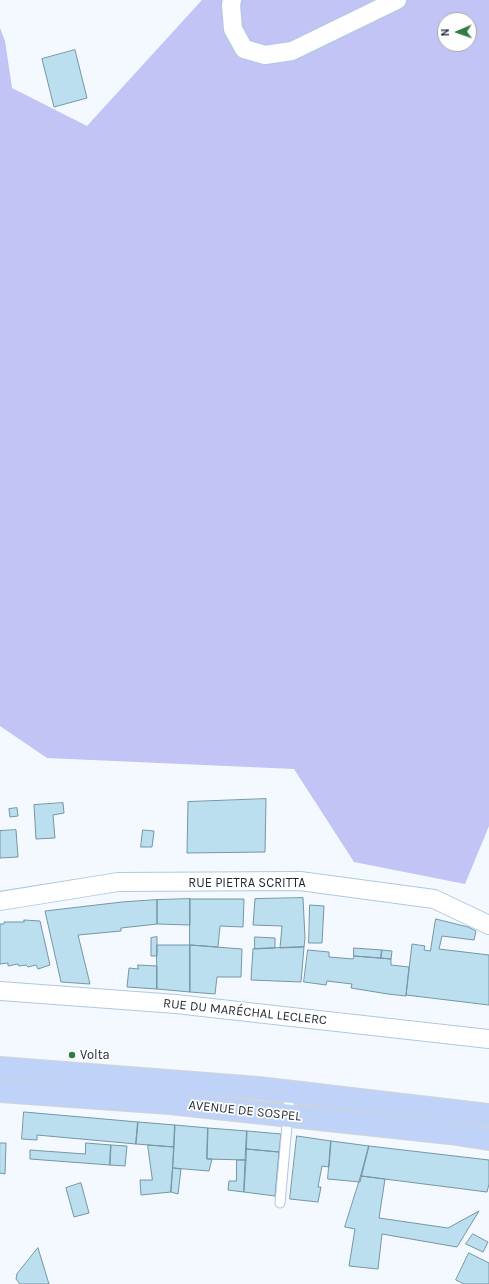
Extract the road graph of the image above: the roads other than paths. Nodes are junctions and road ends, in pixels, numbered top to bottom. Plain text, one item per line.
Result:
1 (232, 0) edge
2 (397, 0) edge
3 (0, 901) edge
4 (489, 924) edge
5 (0, 991) edge
6 (489, 1039) edge
7 (0, 1068) edge
8 (0, 1091) edge
9 (290, 1092) junction
10 (489, 1115) edge
11 (288, 1116) junction
12 (489, 1139) edge
13 (280, 1203) dead end

1 - 2 street
3 - 4 street, RUE PIETRA SCRITTA
5 - 6 street, RUE DU MARÉCHAL LECLERC
7 - 9 main road, AVENUE DE SOSPEL
8 - 11 main road, AVENUE DE SOSPEL
9 - 10 main road, AVENUE DE SOSPEL
9 - 11 lane
11 - 12 main road, AVENUE DE SOSPEL
11 - 13 lane

